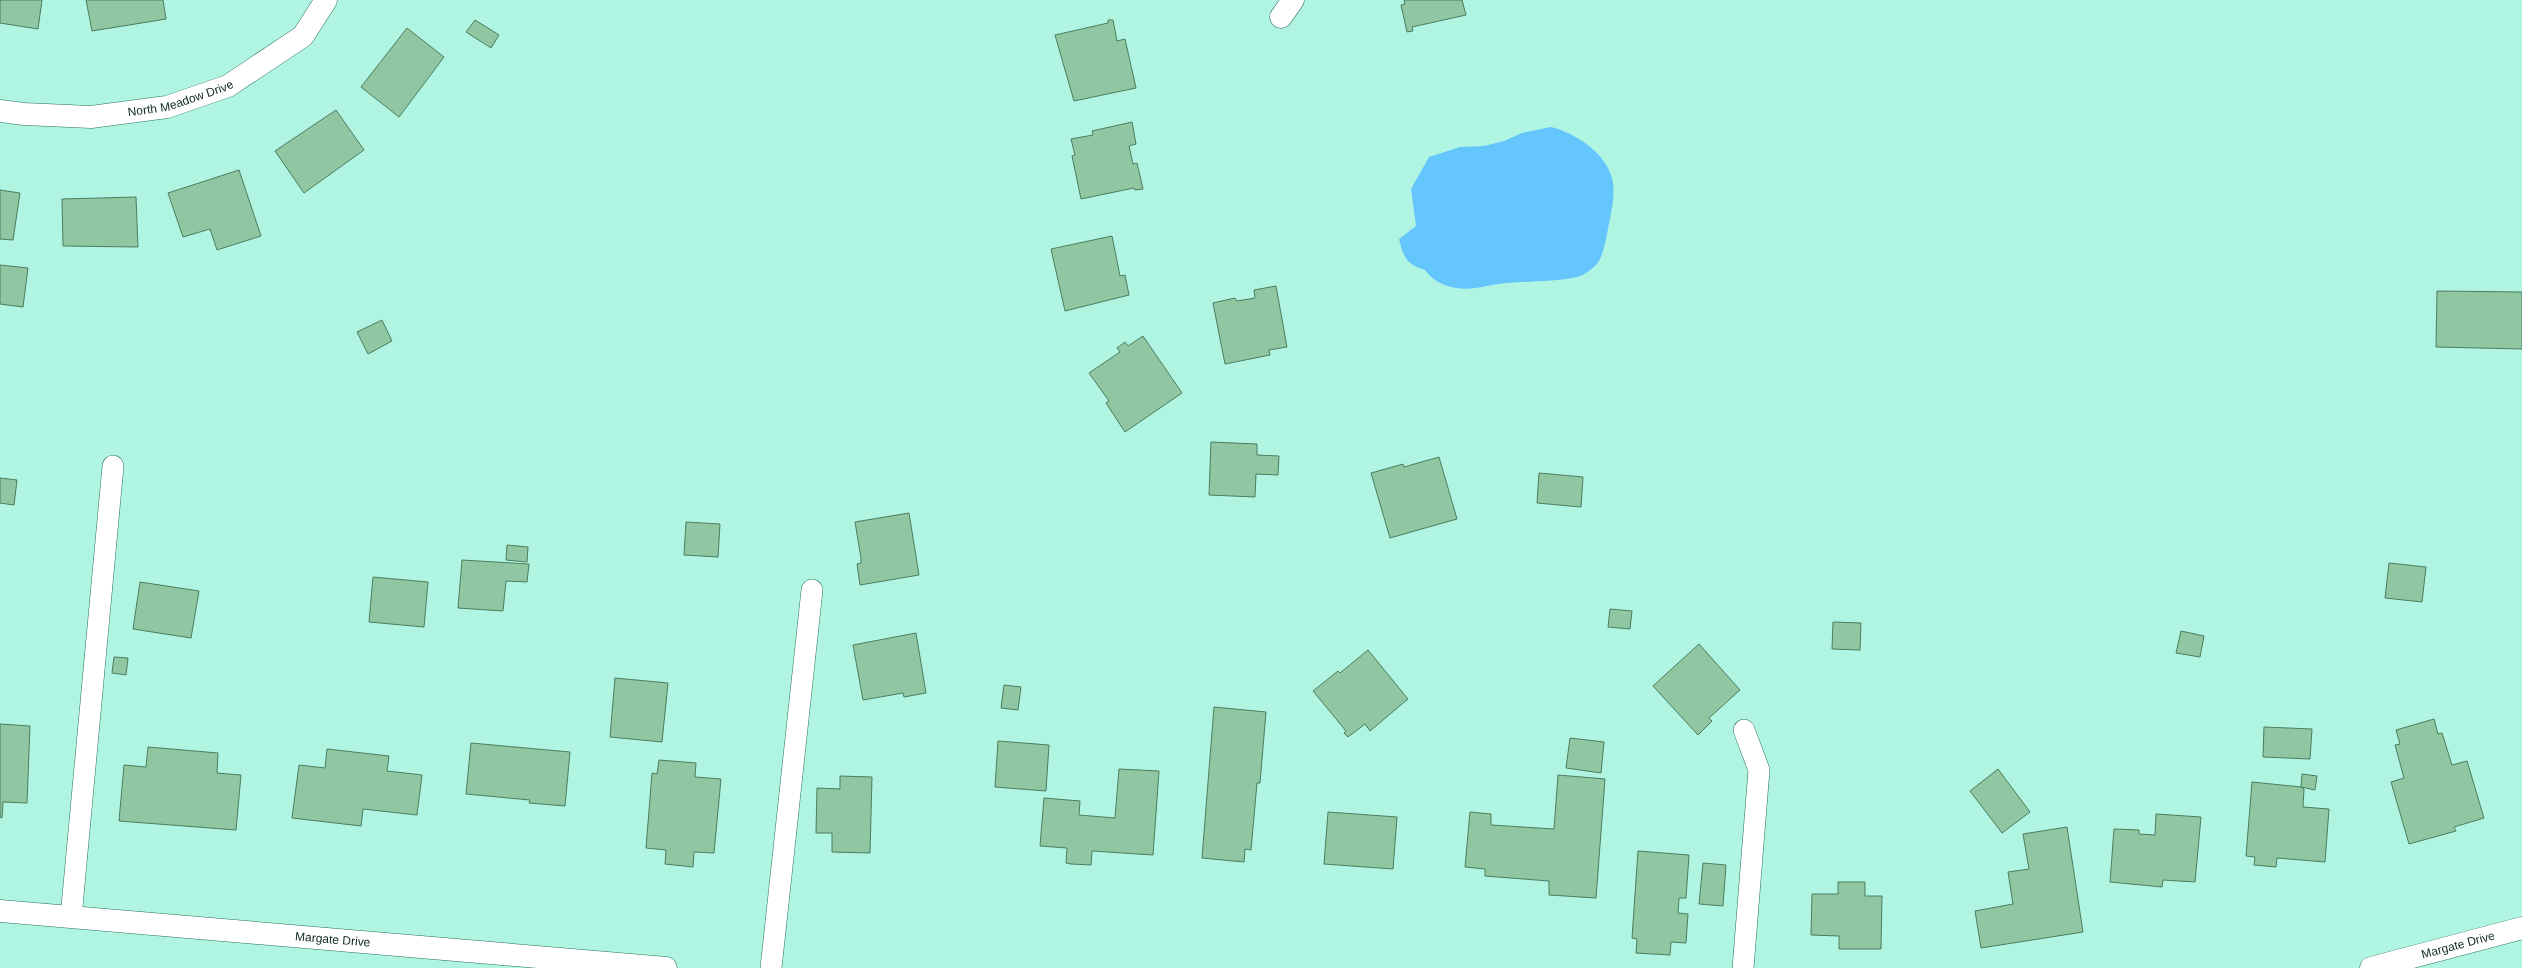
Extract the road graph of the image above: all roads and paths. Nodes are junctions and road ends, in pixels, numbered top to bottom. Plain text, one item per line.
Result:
1 (326, 0) edge
2 (0, 111) edge
3 (113, 466) dead end
4 (812, 590) dead end
5 (1744, 730) dead end
6 (0, 912) edge
7 (71, 917) junction
8 (2522, 928) edge
9 (666, 968) edge
10 (771, 968) edge
11 (1743, 968) edge
12 (2371, 968) edge

1 - 2 street, North Meadow Drive
3 - 7 lane
4 - 10 lane
5 - 11 lane
6 - 7 street, Margate Drive
7 - 9 street, Margate Drive
8 - 12 street, Margate Drive

